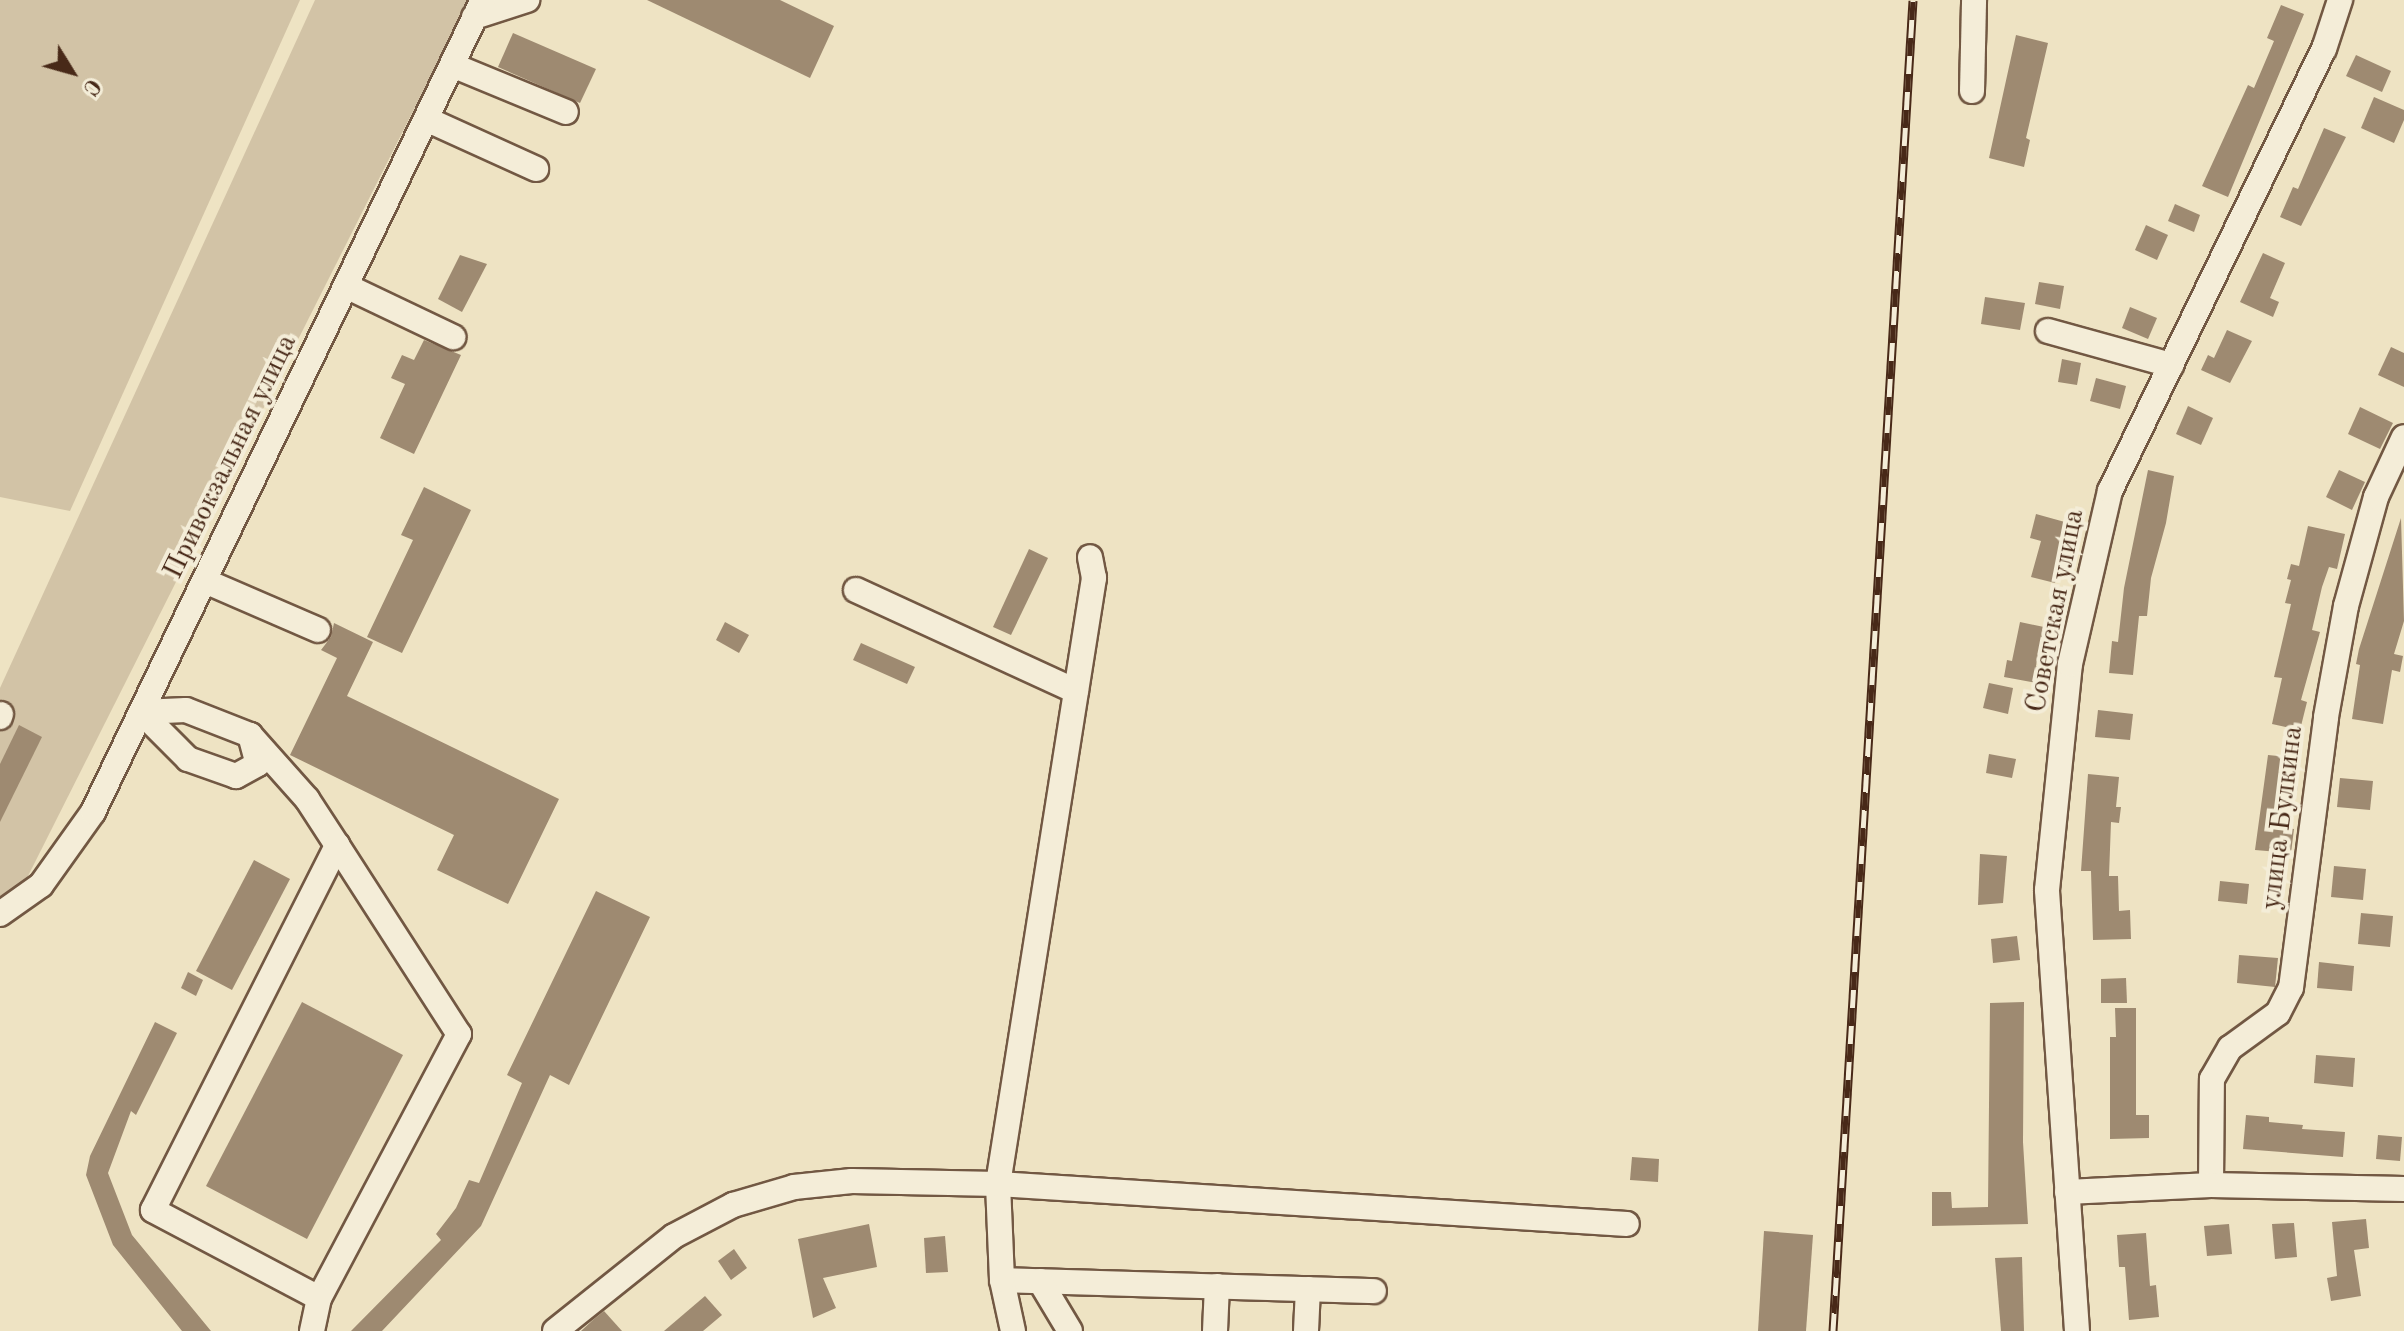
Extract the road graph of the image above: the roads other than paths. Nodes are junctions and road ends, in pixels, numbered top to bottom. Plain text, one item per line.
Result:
1 (527, 0) edge
2 (1974, 0) edge
3 (2340, 0) edge
4 (478, 9) edge
5 (452, 65) junction
6 (1972, 91) dead end
7 (566, 112) dead end
8 (426, 119) junction
9 (536, 169) dead end
10 (346, 286) junction
11 (2048, 331) dead end
12 (453, 337) dead end
13 (2171, 365) junction
14 (2404, 437) edge
15 (1090, 557) dead end
16 (205, 581) junction
17 (856, 590) dead end
18 (318, 630) dead end
19 (1076, 691) junction
20 (141, 712) junction
21 (250, 735) junction
22 (337, 845) junction
23 (0, 914) edge
24 (998, 1184) junction
25 (2211, 1185) junction
26 (2404, 1189) edge
27 (2067, 1192) junction
28 (1627, 1224) dead end
29 (1002, 1280) junction
30 (1040, 1281) junction
31 (1217, 1286) junction
32 (1308, 1289) junction
33 (1374, 1291) dead end
34 (319, 1298) junction
35 (312, 1331) edge
36 (555, 1331) edge
37 (1013, 1331) edge
38 (1070, 1331) edge
39 (1215, 1331) edge
40 (1306, 1331) edge
41 (2077, 1331) edge

1 - 4 street
2 - 6 street
3 - 13 street, Советская улица
4 - 5 street, Привокзальная улица
5 - 7 street
5 - 8 street, Привокзальная улица
8 - 9 street
8 - 10 street, Привокзальная улица
10 - 12 street
10 - 16 street, Привокзальная улица
11 - 13 street
13 - 27 street, Советская улица
14 - 25 street, улица Булкина
15 - 19 street
16 - 18 street
16 - 20 street, Привокзальная улица
17 - 19 street
19 - 24 street
20 - 21 street
20 - 21 street
20 - 23 street, Привокзальная улица
21 - 22 street
22 - 34 street
22 - 34 street
24 - 28 street
24 - 29 street
24 - 36 street
25 - 26 street
25 - 27 street
27 - 41 street, Советская улица
29 - 30 street
29 - 37 street
30 - 31 street
30 - 38 street
31 - 32 street
31 - 39 street
32 - 33 street
32 - 40 street
34 - 35 street

